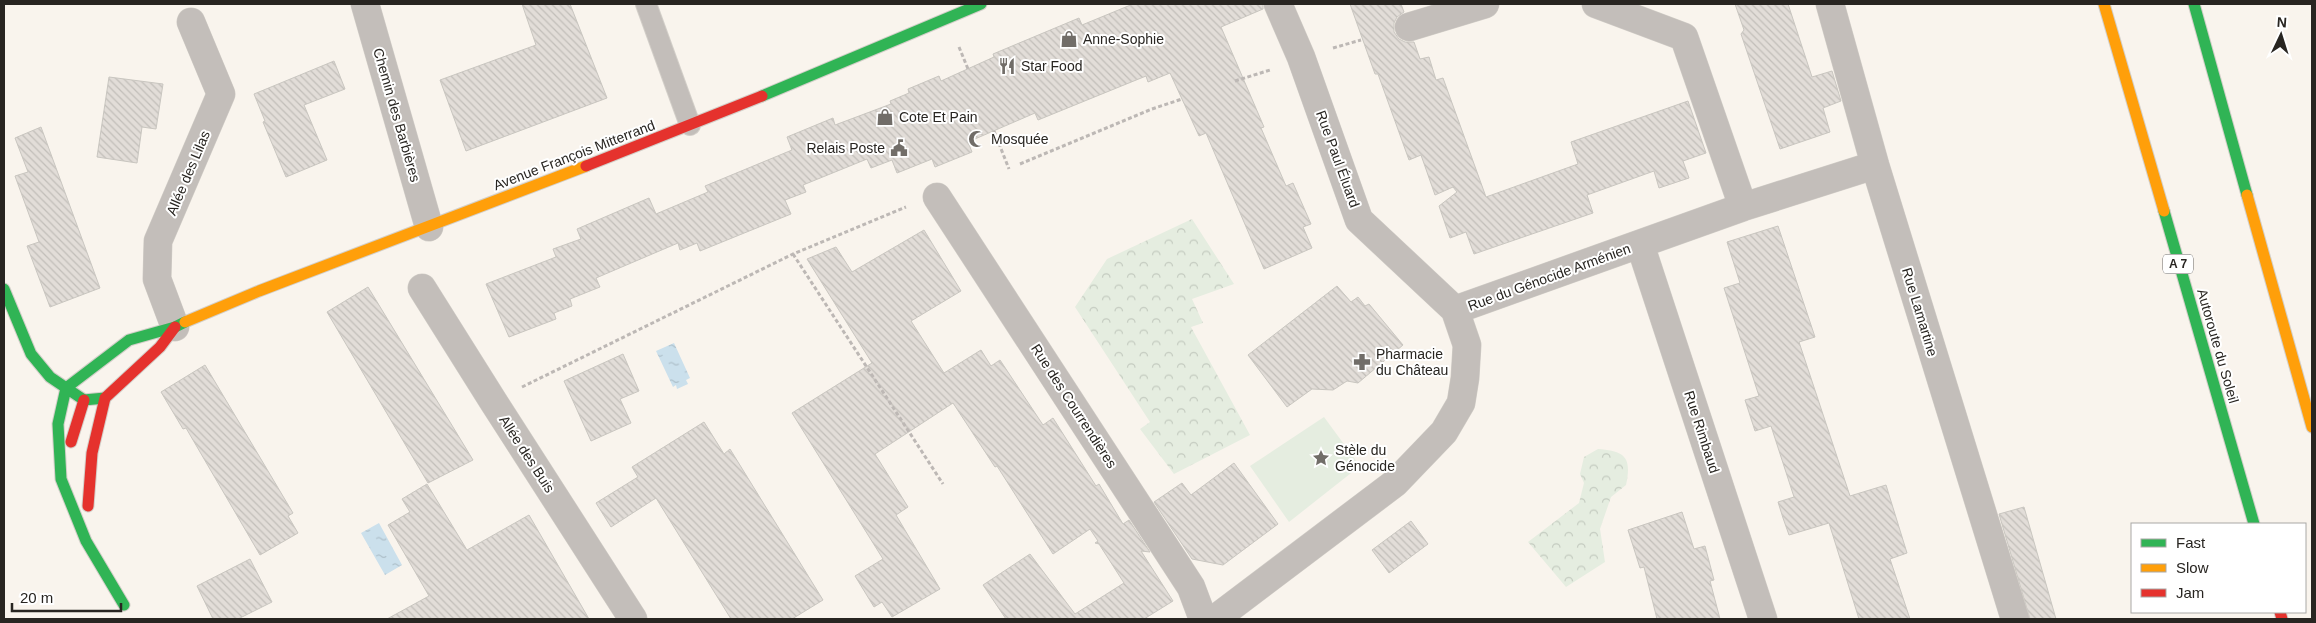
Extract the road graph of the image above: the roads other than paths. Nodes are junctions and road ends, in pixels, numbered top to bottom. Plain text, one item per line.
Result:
1 (365, 4) edge
2 (646, 4) edge
3 (980, 4) edge
4 (1278, 4) edge
5 (1485, 4) edge
6 (1596, 4) edge
7 (1830, 4) edge
8 (2104, 4) edge
9 (2194, 4) edge
10 (192, 22) dead end
11 (1409, 27) dead end
12 (690, 125) junction
13 (1875, 165) junction
14 (937, 198) road end
15 (1743, 207) junction
16 (429, 227) junction
17 (1640, 244) junction
18 (422, 288) dead end
19 (4, 289) edge
20 (1455, 310) junction
21 (175, 327) junction
22 (66, 388) junction
23 (105, 398) junction
24 (84, 400) junction
25 (2312, 427) edge
26 (72, 455) dead end
27 (77, 486) dead end
28 (2254, 523) edge
29 (101, 542) dead end
30 (633, 619) edge
31 (1204, 619) edge
32 (1215, 619) edge
33 (1763, 619) edge
34 (2015, 619) edge

1 - 16 street, Chemin des Barbières
2 - 12 lane
3 - 12 main road, Avenue François Mitterrand
4 - 20 street, Rue Paul Éluard
5 - 11 street
6 - 15 street
7 - 13 street, Rue Lamartine
8 - 28 main road, Autoroute du Soleil / A 7
9 - 25 main road
10 - 21 street, Allée des Lilas
12 - 16 main road, Avenue François Mitterrand
13 - 15 street, Rue du Génocide Arménien
13 - 34 street, Rue Lamartine
14 - 31 street, Rue des Courrendières
15 - 17 street, Rue du Génocide Arménien
16 - 21 main road, Avenue François Mitterrand
17 - 20 street, Rue du Génocide Arménien
17 - 33 street, Rue Rimbaud
18 - 30 street, Allée des Buis
19 - 22 main road
20 - 32 street, Rue du Génocide Arménien
21 - 22 main road, Avenue François Mitterrand
21 - 23 main road, Avenue François Mitterrand
22 - 24 main road
22 - 29 main road
23 - 24 main road
23 - 27 main road
24 - 26 main road

